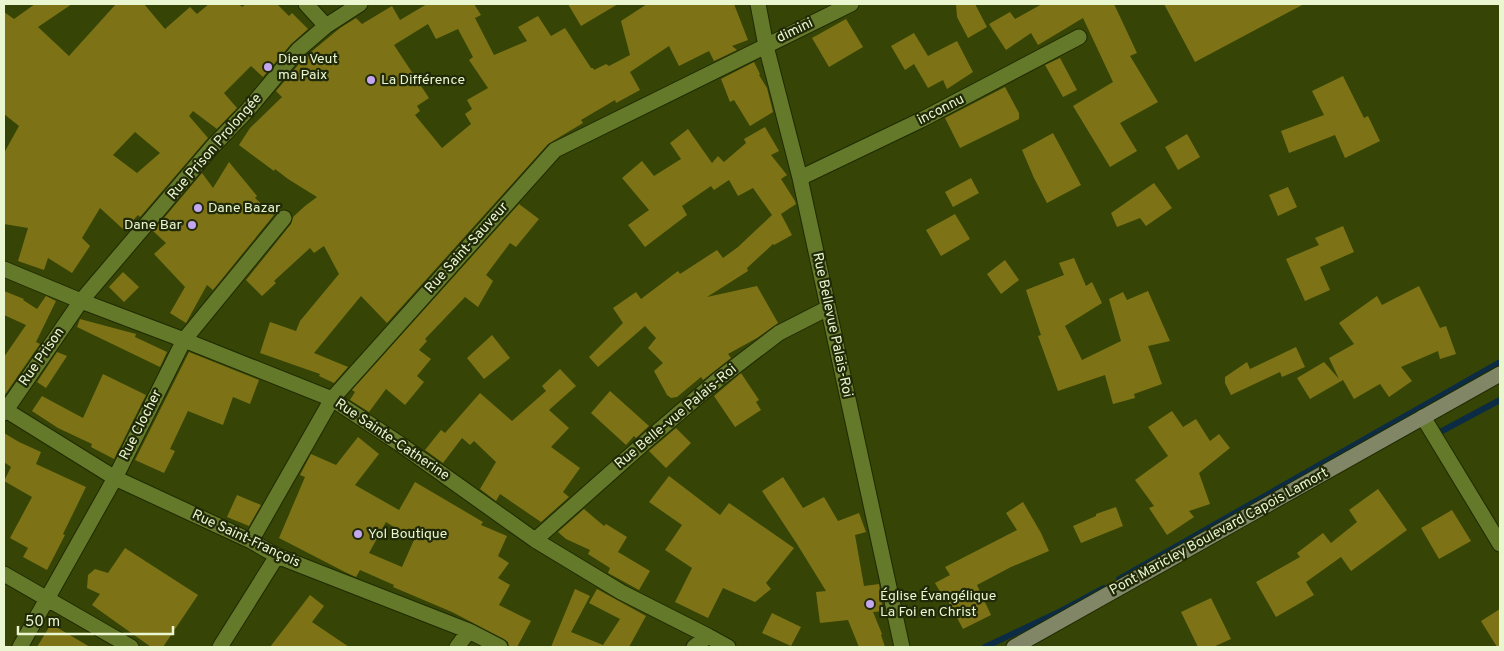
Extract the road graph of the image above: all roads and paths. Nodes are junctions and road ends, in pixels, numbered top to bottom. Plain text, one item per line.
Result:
1 (306, 4) edge
2 (360, 4) edge
3 (758, 4) edge
4 (851, 4) edge
5 (326, 26) junction
6 (1079, 37) dead end
7 (766, 46) junction
8 (800, 178) junction
9 (284, 218) dead end
10 (4, 269) edge
11 (80, 302) junction
12 (828, 308) junction
13 (184, 340) junction
14 (1500, 374) edge
15 (332, 399) junction
16 (4, 411) edge
17 (1423, 417) junction
18 (115, 478) junction
19 (535, 540) junction
20 (251, 541) junction
21 (1500, 544) edge
22 (277, 556) junction
23 (4, 574) edge
24 (47, 598) junction
25 (469, 630) junction
26 (708, 636) junction
27 (20, 647) edge
28 (131, 647) edge
29 (220, 647) edge
30 (456, 647) edge
31 (500, 647) edge
32 (694, 647) edge
33 (728, 647) edge
34 (902, 647) edge
35 (1014, 647) edge

1 - 5 street
2 - 5 street, Rue Prison Prolongée
3 - 7 street, Rue Bellevue Palais-Roi
4 - 7 street, dimini
5 - 11 street, Rue Prison Prolongée
6 - 8 street, inconnu
7 - 8 street, Rue Bellevue Palais-Roi
7 - 15 street, Rue Saint-Sauveur
8 - 12 street, Rue Bellevue Palais-Roi
9 - 13 street, Rue Clocher
10 - 11 street, Rue Sainte-Catherine
11 - 13 street, Rue Sainte-Catherine
11 - 16 street, Rue Prison
12 - 19 street, Rue Belle-vue Palais-Roi
12 - 34 street, Rue Bellevue Palais-Roi
13 - 15 street, Rue Sainte-Catherine
13 - 18 street, Rue Clocher
14 - 17 street, Pont Maricley Boulevard Capois Lamort
15 - 19 street, Rue Sainte-Catherine
15 - 20 street, Rue Saint-Sauveur
16 - 18 street, Rue Saint-François
17 - 21 street
17 - 35 street, Pont Maricley Boulevard Capois Lamort
18 - 20 street, Rue Saint-François
18 - 24 street, Rue Clocher
19 - 26 street, Rue Sainte-Catherine
20 - 22 street, Rue Saint-François
22 - 25 street, Rue Saint-François
22 - 29 street
23 - 24 street
24 - 27 street, Rue Clocher
24 - 28 street
25 - 30 street
25 - 31 street, Rue Saint-François
26 - 32 street
26 - 33 street, Rue Sainte-Catherine

